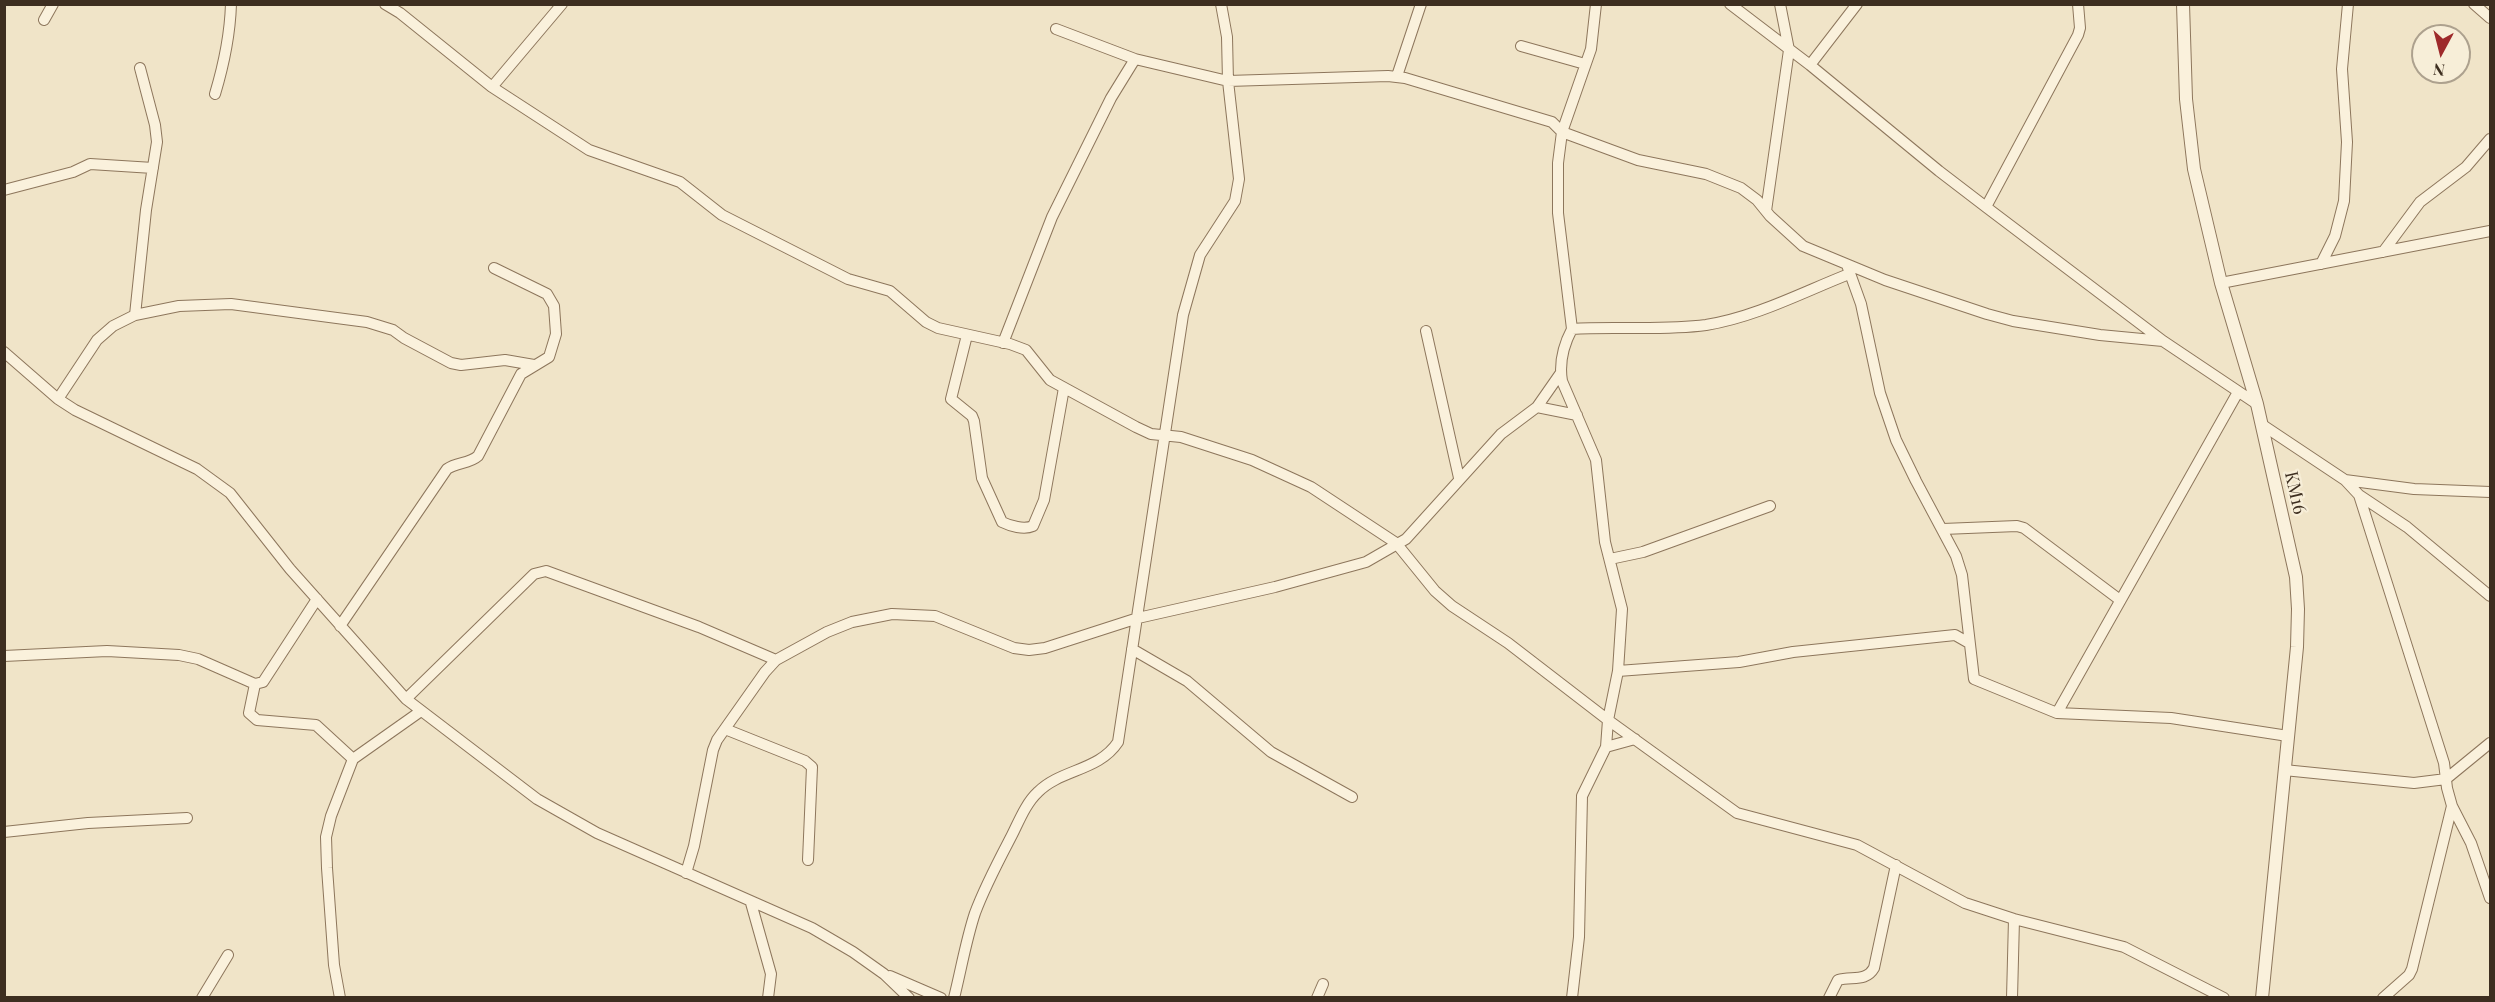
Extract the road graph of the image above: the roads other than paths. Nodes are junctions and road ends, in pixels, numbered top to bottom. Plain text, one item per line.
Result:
1 (53, 4) edge
2 (231, 4) edge
3 (385, 4) edge
4 (562, 4) edge
5 (1221, 4) edge
6 (1421, 4) edge
7 (1596, 4) edge
8 (1731, 4) edge
9 (1780, 4) edge
10 (1857, 4) edge
11 (2078, 4) edge
12 (2183, 4) edge
13 (2348, 4) edge
14 (2474, 4) edge
15 (2490, 18) edge
16 (44, 21) dead end
17 (1056, 29) dead end
18 (1521, 46) dead end
19 (1789, 50) junction
20 (1135, 59) junction
21 (1585, 64) junction
22 (1810, 65) junction
23 (140, 68) dead end
24 (1397, 76) junction
25 (1228, 81) junction
26 (492, 87) junction
27 (214, 94) dead end
28 (1562, 132) junction
29 (2490, 139) edge
30 (153, 168) junction
31 (4, 190) edge
32 (1986, 207) junction
33 (1766, 211) junction
34 (2490, 231) edge
35 (2383, 252) junction
36 (2321, 264) junction
37 (494, 268) dead end
38 (1848, 269) junction
39 (2222, 283) junction
40 (135, 315) junction
41 (1572, 329) junction
42 (1426, 331) dead end
43 (967, 335) junction
44 (2163, 341) junction
45 (1002, 343) junction
46 (4, 352) edge
47 (534, 365) junction
48 (1560, 374) junction
49 (1064, 388) junction
50 (2238, 392) junction
51 (58, 399) junction
52 (2257, 405) junction
53 (1537, 407) junction
54 (1577, 415) junction
55 (2261, 424) junction
56 (1165, 434) junction
57 (1459, 478) junction
58 (2345, 480) junction
59 (2490, 492) edge
60 (2359, 495) junction
61 (1770, 506) dead end
62 (1942, 529) junction
63 (1396, 543) junction
64 (1610, 559) junction
65 (2490, 596) edge
66 (317, 599) junction
67 (2120, 600) junction
68 (1138, 618) junction
69 (1967, 621) junction
70 (340, 626) junction
71 (1955, 635) junction
72 (1969, 643) junction
73 (1132, 649) junction
74 (4, 656) edge
75 (776, 660) junction
76 (1618, 671) junction
77 (255, 684) junction
78 (405, 699) junction
79 (421, 711) junction
80 (2057, 713) junction
81 (1608, 720) junction
82 (725, 729) junction
83 (2288, 736) junction
84 (1635, 739) junction
85 (2490, 743) edge
86 (1606, 747) junction
87 (353, 759) junction
88 (2284, 770) junction
89 (2446, 779) junction
90 (1352, 797) dead end
91 (2452, 806) junction
92 (187, 818) dead end
93 (4, 832) edge
94 (808, 860) dead end
95 (1896, 865) junction
96 (686, 873) junction
97 (2490, 898) edge
98 (751, 903) junction
99 (2014, 919) junction
100 (228, 955) dead end
101 (884, 974) junction
102 (1323, 984) dead end
103 (202, 998) edge
104 (340, 998) edge
105 (768, 998) edge
106 (909, 998) edge
107 (941, 998) edge
108 (954, 998) edge
109 (1317, 998) edge
110 (1572, 998) edge
111 (1829, 998) edge
112 (2012, 998) edge
113 (2224, 998) edge
114 (2262, 998) edge
115 (2383, 998) edge

1 - 16 street
2 - 27 street
3 - 26 street
4 - 26 street
5 - 25 street
6 - 24 street
7 - 21 street
8 - 19 street
9 - 19 street
10 - 22 street
11 - 32 street
12 - 39 street, KM16
13 - 36 street
14 - 15 street
17 - 20 street
18 - 21 street
19 - 22 street
19 - 33 street
20 - 25 street
20 - 45 street
21 - 28 street
22 - 32 street
23 - 30 street
24 - 25 street
24 - 28 street
25 - 56 street
26 - 43 street
28 - 33 street
28 - 41 street
29 - 35 street
30 - 31 street
30 - 40 street
32 - 44 street
33 - 38 street
34 - 35 street
35 - 36 street
36 - 39 street
37 - 47 street
38 - 41 street
38 - 44 street
38 - 62 street
39 - 52 street, KM16
40 - 47 street
40 - 51 street
41 - 48 street
42 - 57 street
43 - 45 street
43 - 49 street
44 - 50 street
45 - 49 street
46 - 51 street
47 - 70 street
48 - 53 street
48 - 54 street
49 - 56 street
50 - 52 street
50 - 67 street
51 - 66 street
52 - 55 street, KM16
53 - 54 street
53 - 57 street
54 - 64 street
55 - 58 street
55 - 83 street, KM16
56 - 63 street
56 - 68 street
57 - 63 street
58 - 59 street
58 - 60 street
60 - 65 street
60 - 89 street
61 - 64 street
62 - 67 street
62 - 69 street
63 - 68 street
63 - 81 street
64 - 76 street
66 - 70 street
66 - 77 street
67 - 80 street
68 - 73 street
68 - 75 street
69 - 71 street
69 - 72 street
70 - 78 street
71 - 72 street
71 - 76 street
72 - 80 street
73 - 90 street
73 - 108 street
74 - 77 street
75 - 78 street
75 - 82 street
76 - 81 street
77 - 87 street
78 - 79 street
79 - 87 street
79 - 96 street
80 - 83 street
81 - 84 street
81 - 86 street
82 - 94 street
82 - 96 street
83 - 88 street, KM16
84 - 86 street
84 - 95 street
85 - 89 street
86 - 110 street
87 - 104 street
88 - 89 street
88 - 114 street, KM16
89 - 91 street
91 - 97 street
91 - 115 street
92 - 93 street
95 - 99 street
95 - 111 street
96 - 98 street
98 - 101 street
98 - 105 street
99 - 112 street
99 - 113 street
100 - 103 street
101 - 106 street
101 - 107 street
102 - 109 street

